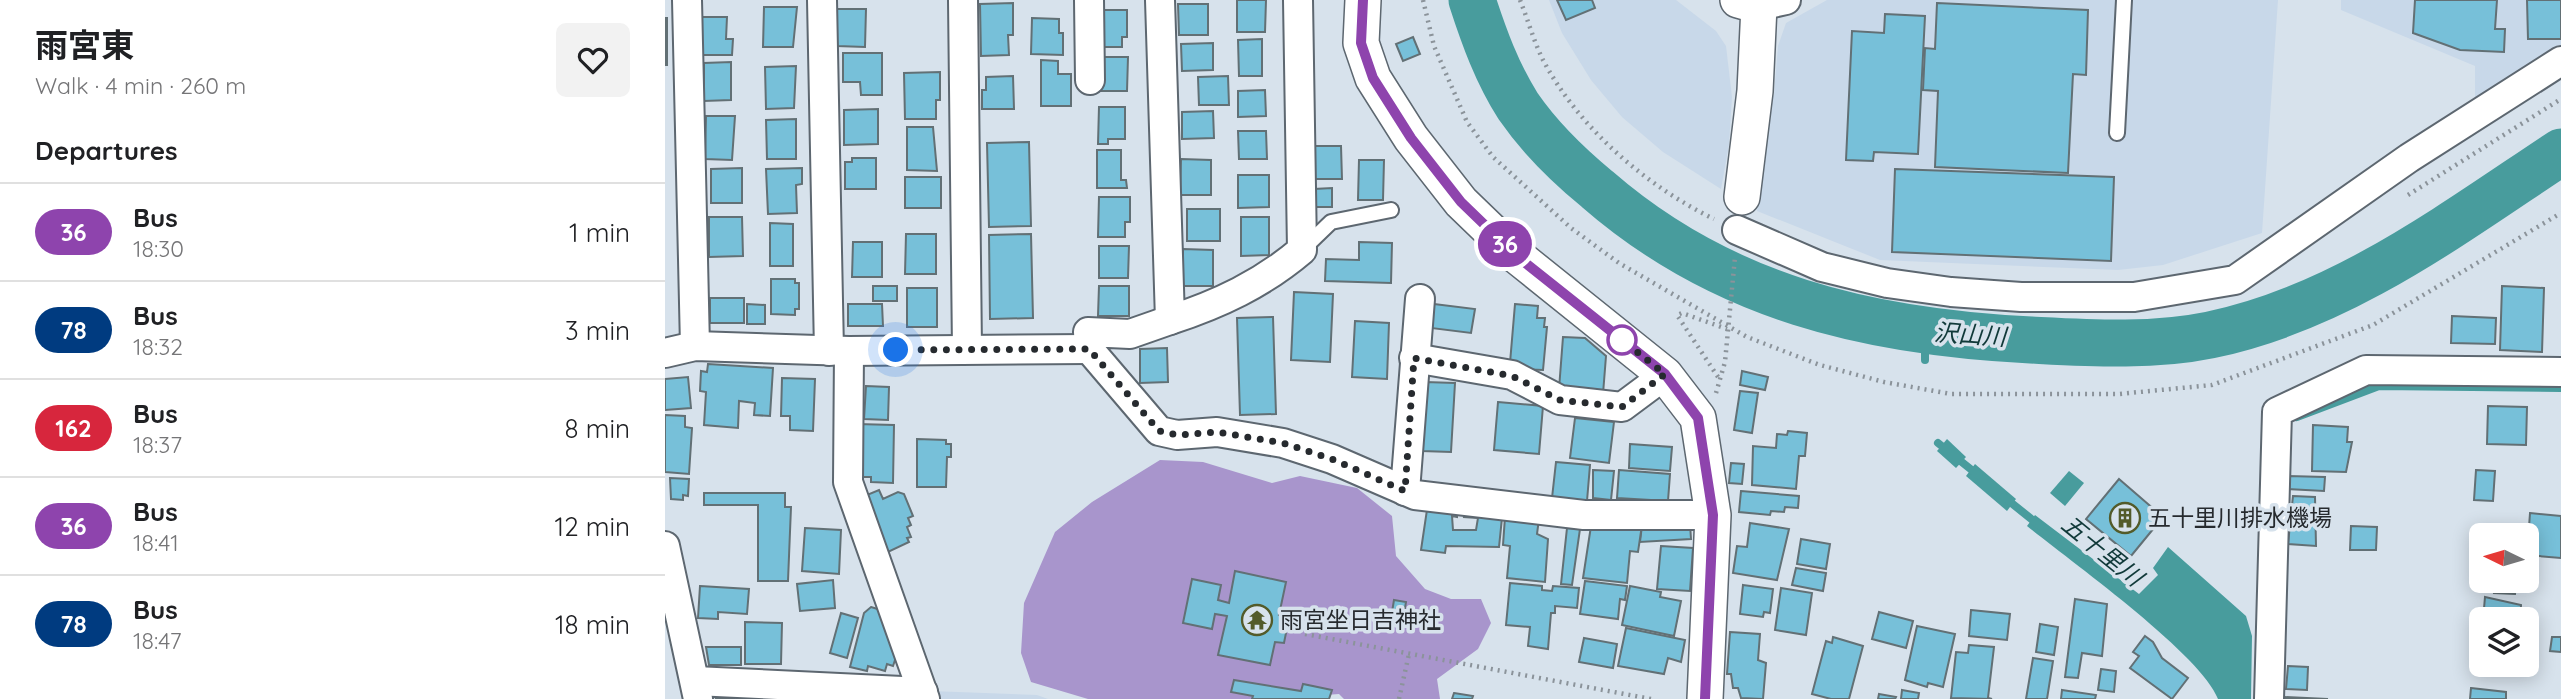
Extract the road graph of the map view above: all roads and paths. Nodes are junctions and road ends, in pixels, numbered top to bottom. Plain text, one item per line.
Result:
1 (687, 0) edge
2 (822, 0) edge
3 (964, 0) edge
4 (1089, 0) edge
5 (1160, 0) edge
6 (1298, 0) edge
7 (1363, 0) edge
8 (1423, 0) edge
9 (1520, 0) edge
10 (2124, 0) edge
11 (1761, 2) edge
12 (2561, 61) edge
13 (1090, 80) dead end
14 (2117, 132) dead end
15 (1391, 210) dead end
16 (1740, 213) junction
17 (2561, 213) edge
18 (1301, 250) junction
19 (1420, 299) dead end
20 (1170, 320) junction
21 (1728, 326) junction
22 (695, 346) junction
23 (967, 349) junction
24 (1089, 349) junction
25 (839, 351) junction
26 (665, 353) edge
27 (1414, 358) junction
28 (1725, 362) dead end
29 (2561, 372) edge
30 (1665, 374) junction
31 (1719, 378) dead end
32 (1405, 491) junction
33 (1713, 515) junction
34 (665, 547) edge
35 (1305, 634) dead end
36 (1409, 654) junction
37 (697, 690) edge
38 (924, 696) edge
39 (1399, 699) edge
40 (1651, 699) edge
41 (1705, 699) edge
42 (2269, 699) edge

1 - 22 street
2 - 25 street
3 - 23 street
4 - 13 street
5 - 20 street
6 - 18 street
7 - 30 street
8 - 21 path
9 - 16 path
10 - 14 lane
11 - 16 street
12 - 16 street
15 - 18 lane
16 - 21 path
17 - 21 path
18 - 20 street
19 - 27 street
20 - 24 street
21 - 28 path
21 - 31 path
22 - 25 street
22 - 26 street
23 - 24 street
23 - 25 street
24 - 32 street
25 - 38 street
27 - 30 street
27 - 32 street
29 - 42 street
30 - 33 street
32 - 33 street
33 - 41 street
34 - 37 street
35 - 36 path
36 - 39 path
36 - 40 path
37 - 38 street

